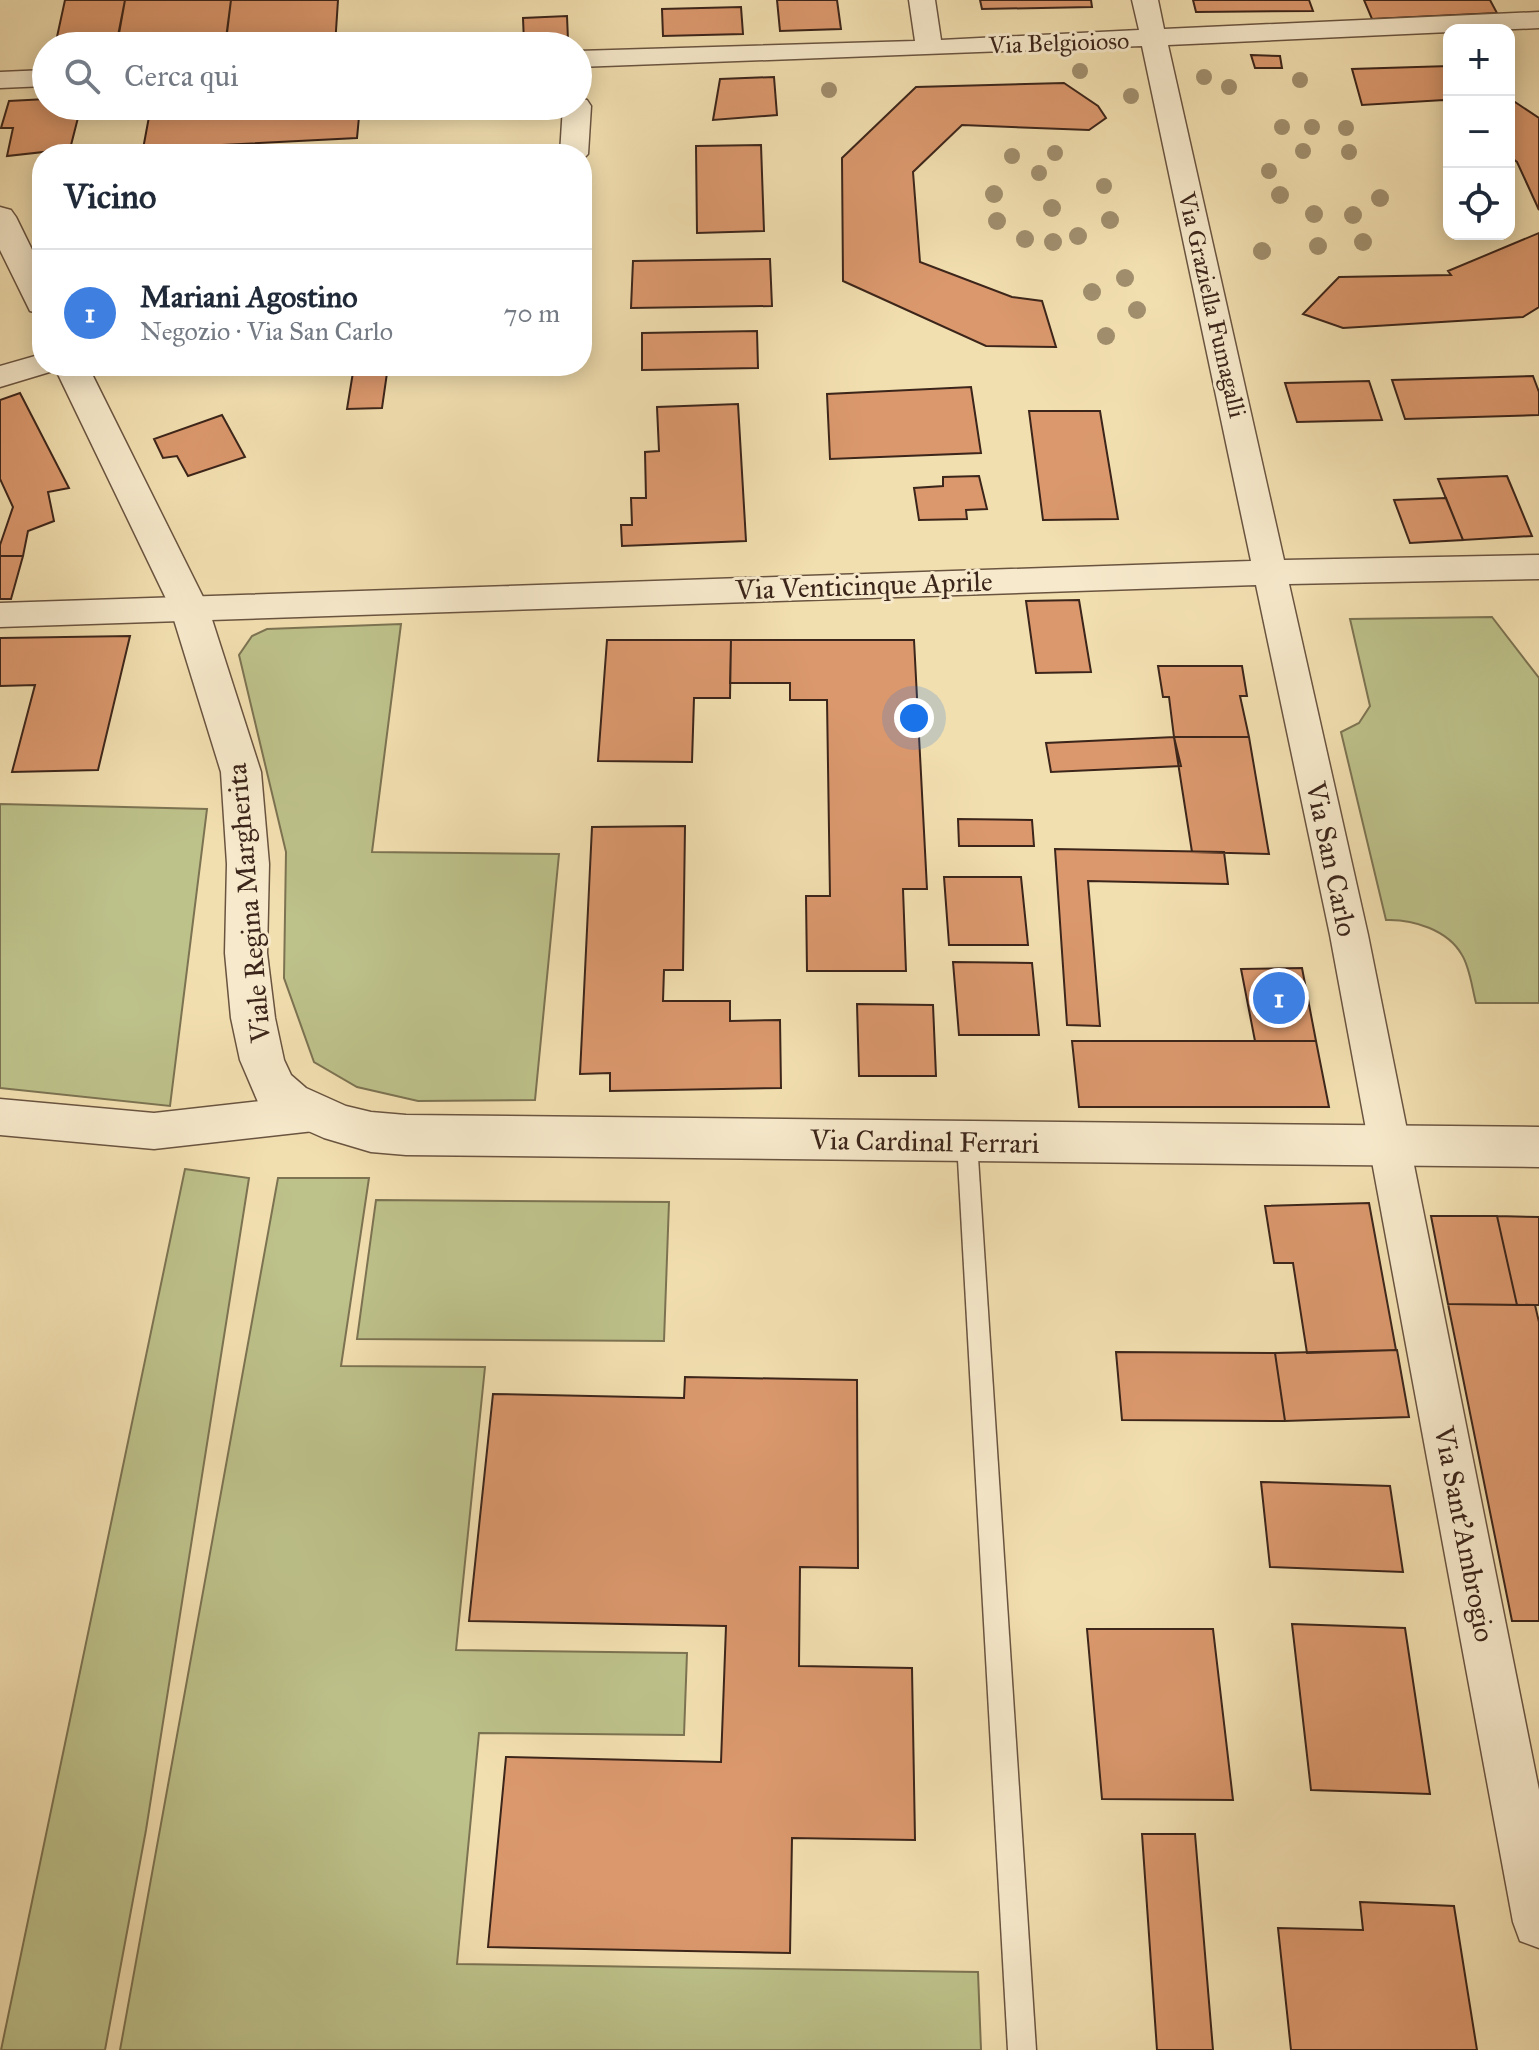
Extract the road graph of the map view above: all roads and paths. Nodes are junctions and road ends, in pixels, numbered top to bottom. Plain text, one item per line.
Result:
1 (922, 0) edge
2 (1145, 0) edge
3 (1539, 20) edge
4 (1153, 39) junction
5 (929, 48) junction
6 (592, 59) edge
7 (32, 79) edge
8 (0, 80) edge
9 (576, 120) edge
10 (575, 144) edge
11 (0, 217) edge
12 (32, 283) edge
13 (32, 367) edge
14 (76, 376) edge
15 (0, 377) edge
16 (1539, 567) edge
17 (1272, 572) junction
18 (189, 607) junction
19 (0, 615) edge
20 (314, 1113) junction
21 (0, 1117) edge
22 (967, 1142) junction
23 (1389, 1147) junction
24 (1539, 1147) edge
25 (1539, 1922) edge
26 (1022, 2050) edge

1 - 5 street
2 - 4 street, Via Graziella Fumagalli
3 - 4 street, Via Belgioioso
4 - 5 street, Via Belgioioso
4 - 17 street, Via Graziella Fumagalli
5 - 6 street, Via Belgioioso
7 - 8 street
9 - 10 street
11 - 12 street
13 - 15 street
14 - 18 street, Viale Regina Margherita
16 - 17 street, Via Venticinque Aprile
17 - 18 street, Via Venticinque Aprile
17 - 23 street, Via San Carlo
18 - 19 street, Via Venticinque Aprile
18 - 20 street, Viale Regina Margherita
20 - 21 street
20 - 22 street, Via Cardinal Ferrari
22 - 23 street, Via Cardinal Ferrari
22 - 26 lane
23 - 24 street, Via Cardinal Ferrari
23 - 25 street, Via Sant'Ambrogio

